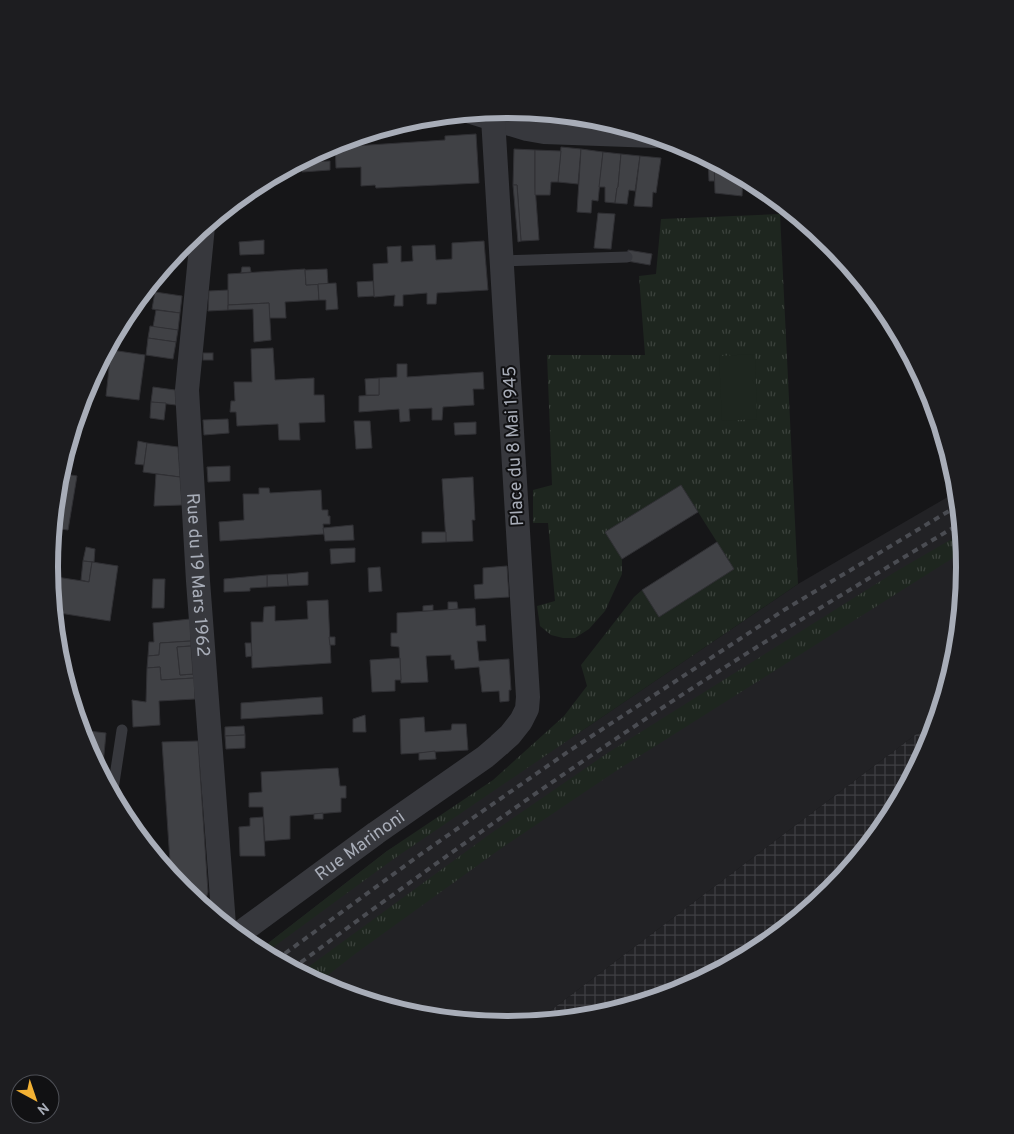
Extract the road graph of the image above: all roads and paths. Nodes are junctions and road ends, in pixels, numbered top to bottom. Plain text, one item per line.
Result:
1 (482, 118) edge
2 (492, 118) edge
3 (630, 135) edge
4 (202, 237) edge
5 (627, 257) dead end
6 (501, 261) junction
7 (122, 730) dead end
8 (484, 757) joint
9 (114, 784) edge
10 (223, 916) edge
11 (243, 931) edge

1 - 6 street, Place du 8 Mai 1945
2 - 3 street
4 - 10 street, Rue du 19 Mars 1962
5 - 6 lane
6 - 8 street, Place du 8 Mai 1945
7 - 9 lane
8 - 11 street, Rue Marinoni

